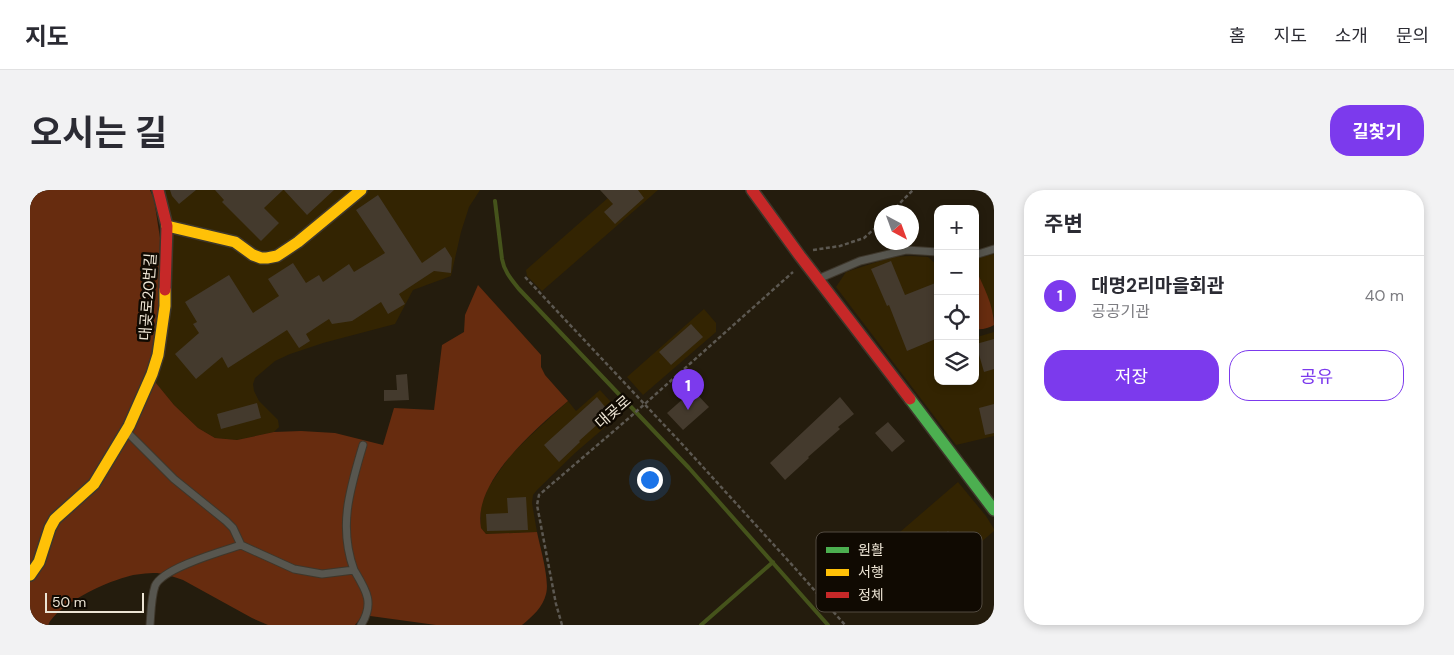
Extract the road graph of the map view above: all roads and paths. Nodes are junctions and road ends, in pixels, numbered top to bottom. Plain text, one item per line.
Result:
1 (158, 190) edge
2 (362, 190) edge
3 (752, 190) edge
4 (913, 190) edge
5 (898, 205) edge
6 (167, 226) junction
7 (874, 229) edge
8 (994, 249) edge
9 (797, 252) junction
10 (934, 252) edge
11 (979, 254) edge
12 (805, 262) junction
13 (525, 277) dead end
14 (818, 279) junction
15 (644, 405) junction
16 (126, 431) junction
17 (363, 445) dead end
18 (994, 510) edge
19 (242, 544) junction
20 (354, 570) junction
21 (30, 574) edge
22 (816, 592) edge
23 (834, 612) edge
24 (150, 625) edge
25 (361, 625) edge
26 (562, 625) edge
27 (845, 625) edge

1 - 6 street, 대곶로20번길
2 - 6 street
3 - 9 street
4 - 5 path
6 - 16 street, 대곶로20번길
7 - 9 path
8 - 11 lane
9 - 12 street
10 - 14 lane
12 - 14 street
12 - 15 path, 대곶로
13 - 15 path
14 - 18 street
15 - 22 path
15 - 26 path, 대곶로
16 - 19 lane
16 - 21 street, 대곶로20번길
17 - 20 lane
19 - 20 lane
19 - 24 lane
20 - 25 lane
23 - 27 path

